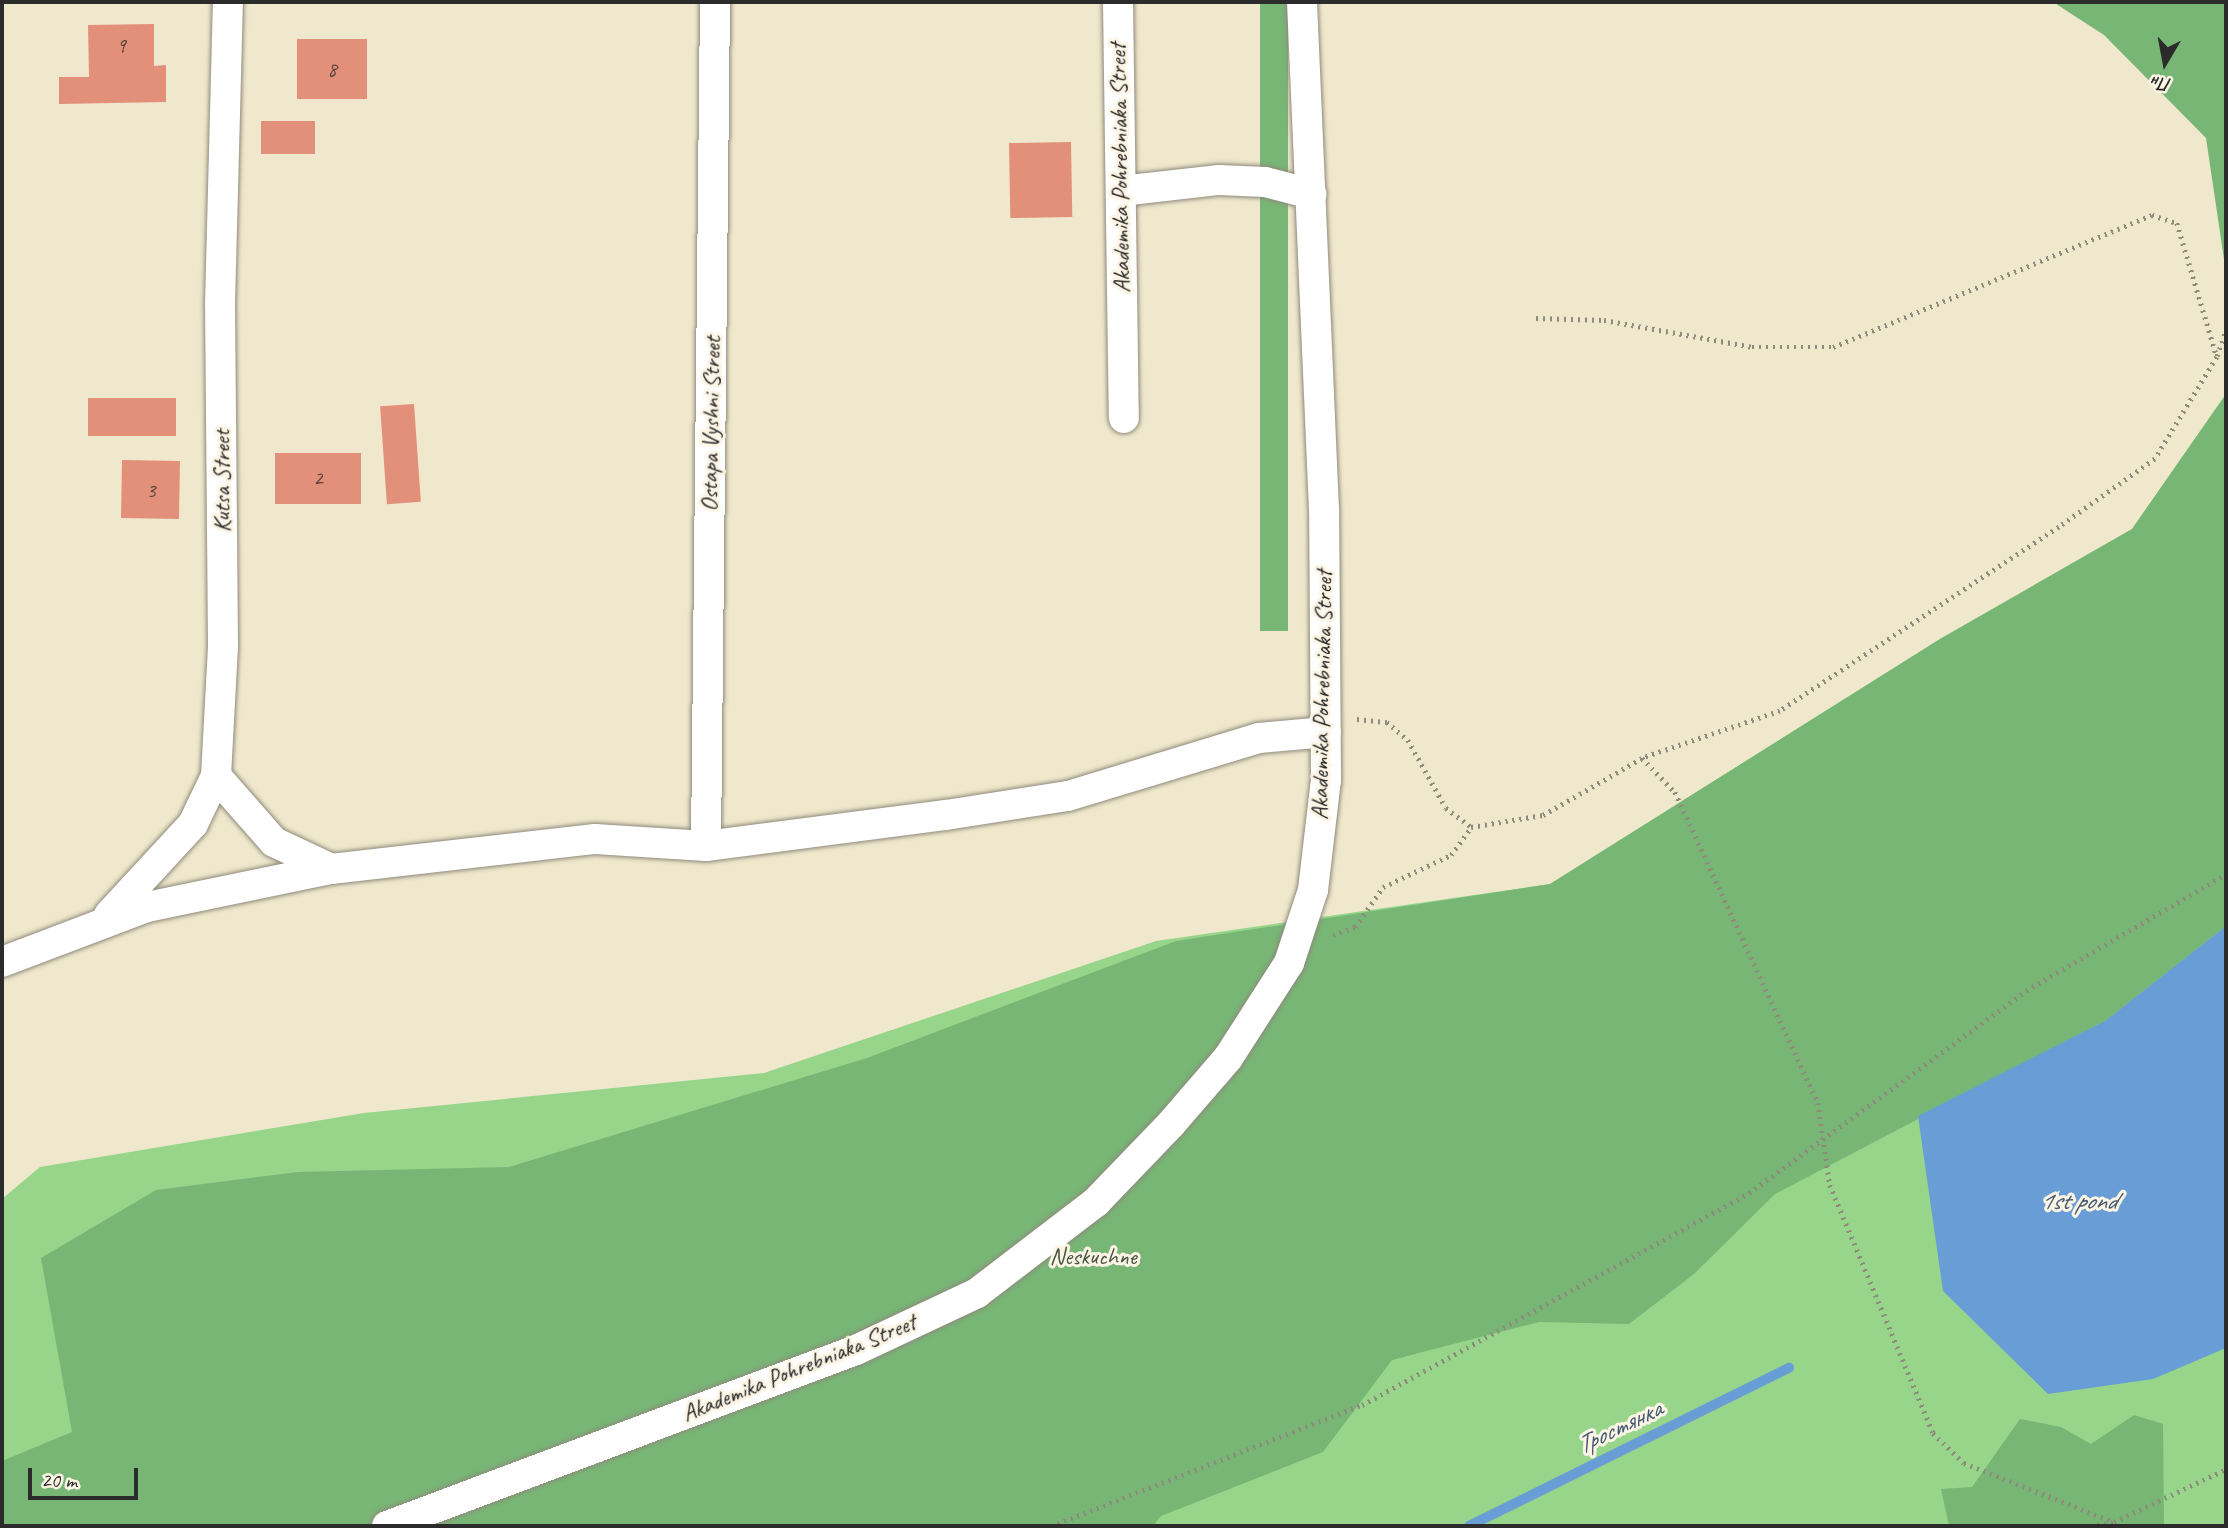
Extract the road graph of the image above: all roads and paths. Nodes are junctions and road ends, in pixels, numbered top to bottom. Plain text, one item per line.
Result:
1 (228, 2) edge
2 (715, 2) edge
3 (1118, 2) edge
4 (1302, 2) edge
5 (1121, 191) junction
6 (1311, 194) junction
7 (1536, 318) dead end
8 (2226, 330) edge
9 (2217, 357) junction
10 (1124, 418) dead end
11 (1326, 732) junction
12 (1642, 758) junction
13 (216, 776) junction
14 (1471, 827) junction
15 (706, 846) junction
16 (331, 869) junction
17 (2226, 874) edge
18 (104, 920) junction
19 (1293, 951) junction
20 (2, 962) edge
21 (1823, 1139) junction
22 (2226, 1469) edge
23 (2114, 1522) junction
24 (387, 1526) edge
25 (1051, 1526) edge
26 (2090, 1526) edge

1 - 13 street, Kutsa Street
2 - 15 street, Ostapa Vyshni Street
3 - 5 street, Akademika Pohrebniaka Street
4 - 6 street, Akademika Pohrebniaka Street
5 - 6 street
5 - 10 street, Akademika Pohrebniaka Street
6 - 11 street, Akademika Pohrebniaka Street
7 - 9 path
8 - 9 path
9 - 12 path
11 - 14 path
11 - 15 street
11 - 19 street, Akademika Pohrebniaka Street
12 - 14 path
12 - 21 path
13 - 16 street
13 - 18 street, Kutsa Street
14 - 19 path
15 - 16 street
16 - 18 street
17 - 21 path
18 - 20 street
19 - 24 street, Akademika Pohrebniaka Street
21 - 23 path
21 - 25 path
22 - 23 path
23 - 26 path

